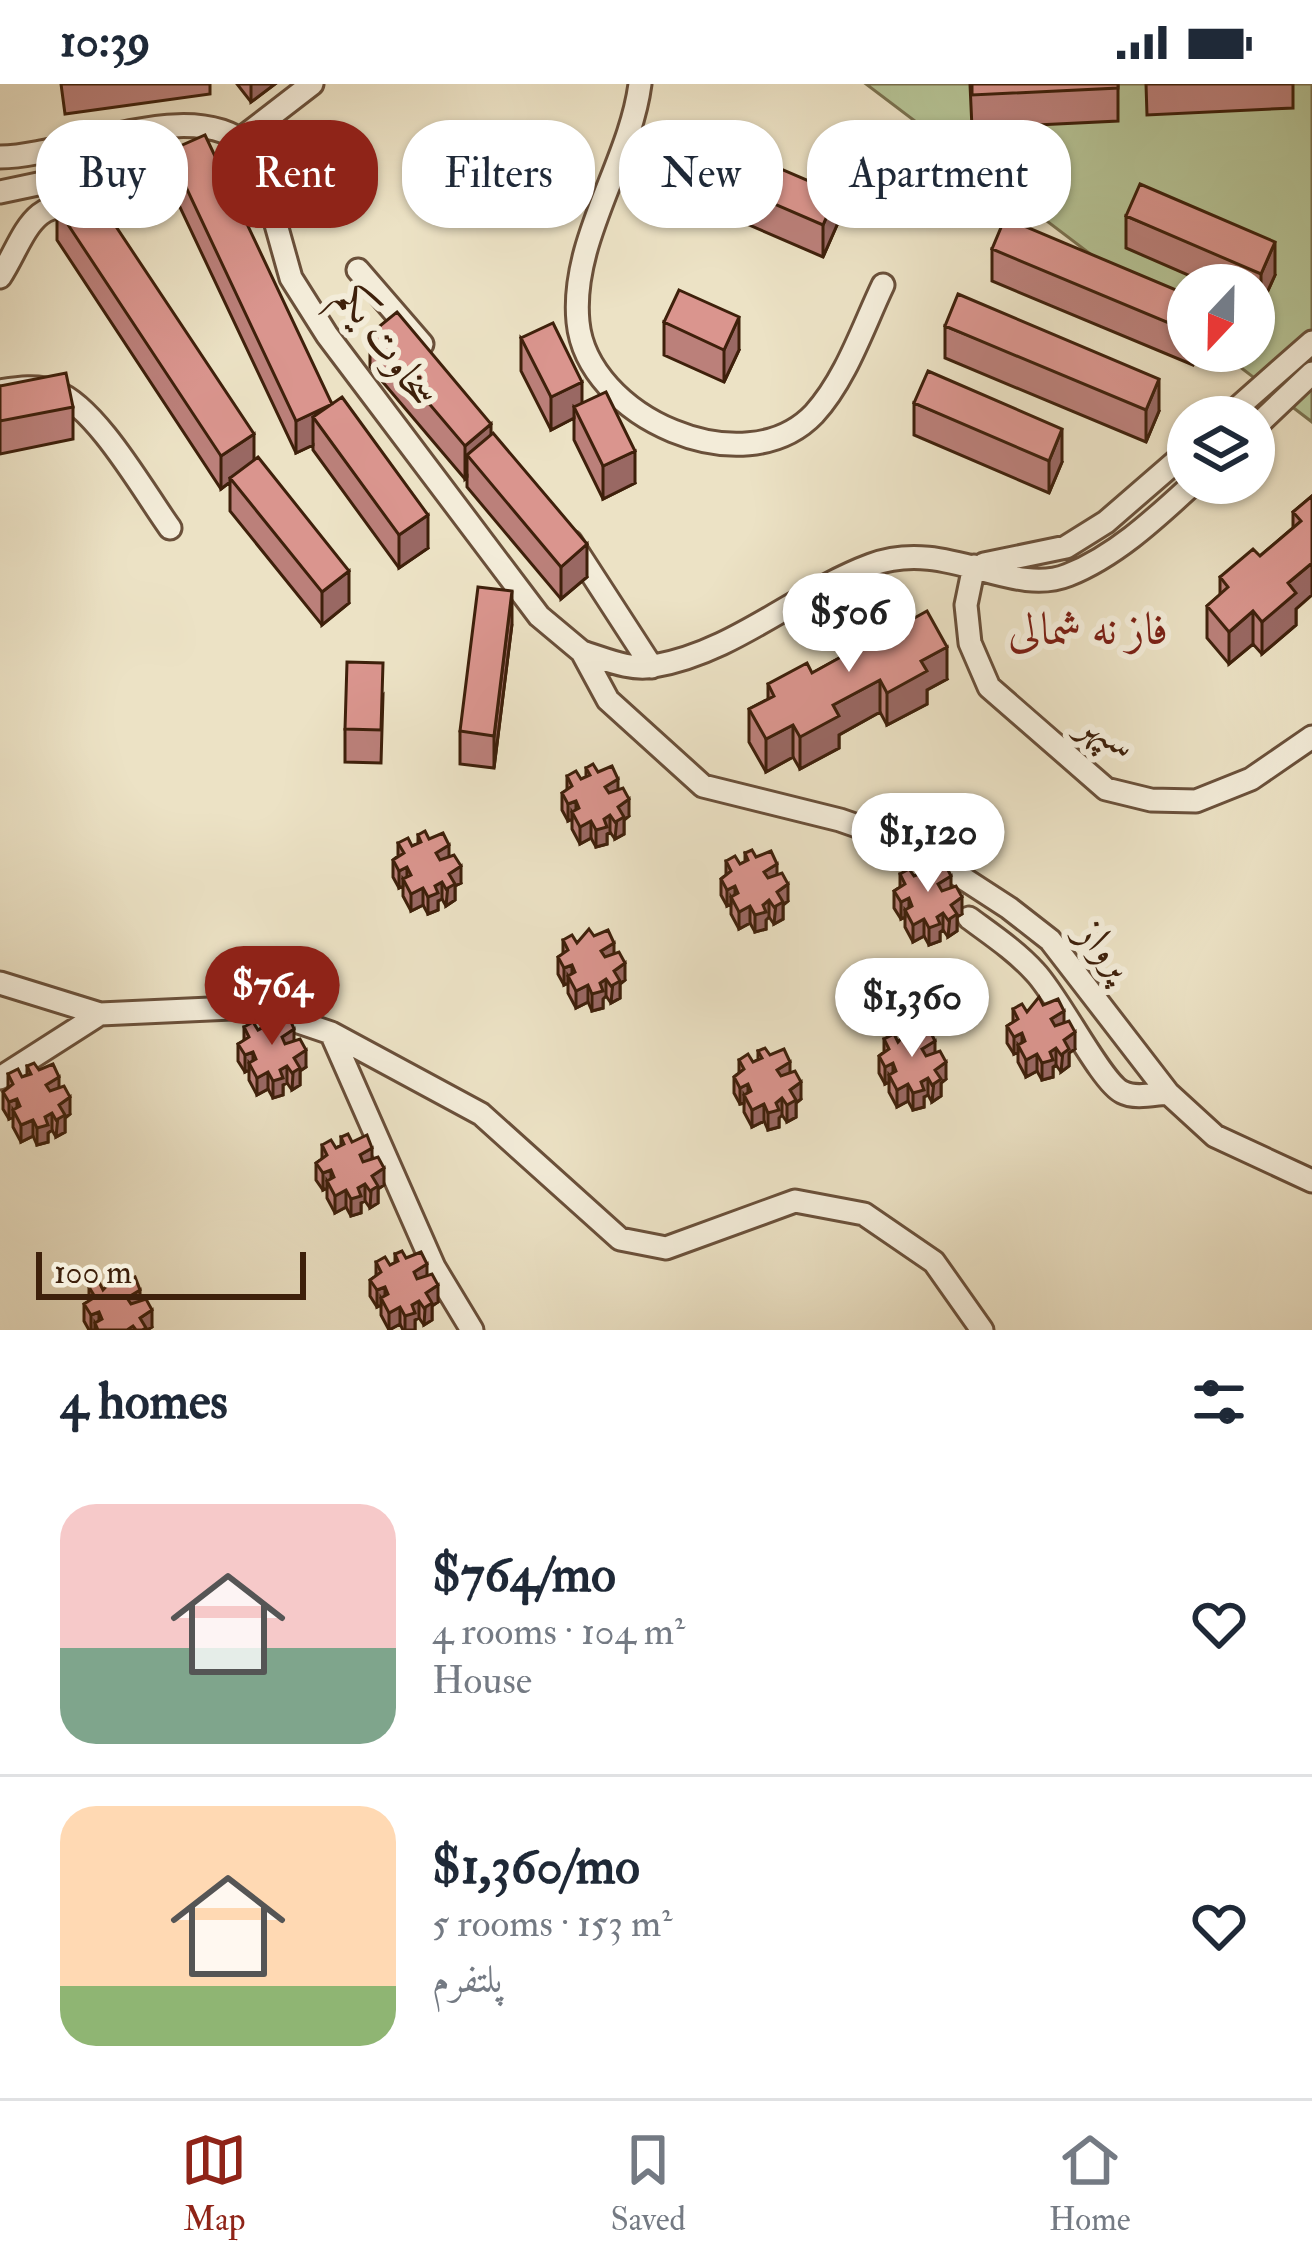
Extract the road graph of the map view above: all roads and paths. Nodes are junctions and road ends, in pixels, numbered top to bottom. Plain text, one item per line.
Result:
1 (313, 84) edge
2 (640, 84) edge
3 (266, 120) edge
4 (36, 150) edge
5 (0, 157) edge
6 (36, 184) edge
7 (0, 192) edge
8 (36, 214) edge
9 (277, 228) edge
10 (358, 270) dead end
11 (0, 277) edge
12 (883, 285) dead end
13 (1312, 342) edge
14 (437, 364) edge
15 (1312, 373) edge
16 (0, 391) edge
17 (1251, 396) edge
18 (1275, 408) edge
19 (1167, 469) edge
20 (1169, 504) edge
21 (558, 524) edge
22 (170, 528) dead end
23 (974, 566) junction
24 (582, 652) junction
25 (652, 667) junction
26 (1312, 737) edge
27 (969, 919) dead end
28 (0, 983) edge
29 (100, 1014) junction
30 (332, 1033) junction
31 (0, 1078) edge
32 (1168, 1093) junction
33 (1312, 1181) edge
34 (472, 1330) edge
35 (982, 1330) edge

1 - 3 street
2 - 12 street
4 - 5 street
6 - 7 street
8 - 11 street
9 - 24 street, سخاوت یکم
10 - 14 street
13 - 17 street
15 - 18 street
16 - 22 street
19 - 23 street
20 - 23 street
21 - 25 street
23 - 25 street
23 - 26 street, سپهر
24 - 25 street
24 - 32 street, پرواز
27 - 32 street
28 - 29 street
29 - 30 street
29 - 31 street
30 - 34 street
30 - 35 street
32 - 33 street, پرواز

